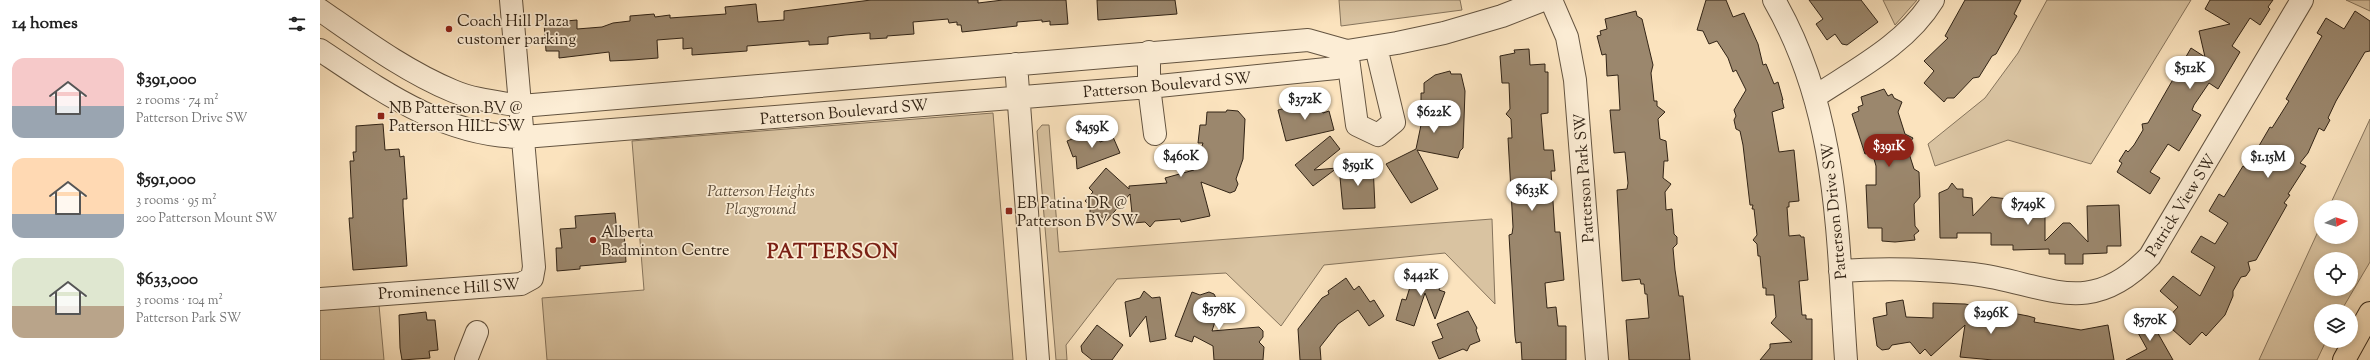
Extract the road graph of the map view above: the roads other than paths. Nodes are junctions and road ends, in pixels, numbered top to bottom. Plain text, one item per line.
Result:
1 (512, 0) edge
2 (1543, 0) edge
3 (1551, 0) edge
4 (1774, 0) edge
5 (1933, 0) edge
6 (2302, 0) edge
7 (320, 10) edge
8 (364, 40) junction
9 (1376, 47) junction
10 (320, 50) edge
11 (1347, 51) junction
12 (1150, 52) junction
13 (1016, 64) junction
14 (348, 68) junction
15 (1149, 87) junction
16 (1018, 96) junction
17 (1816, 96) junction
18 (521, 106) junction
19 (1155, 134) dead end
20 (524, 137) junction
21 (1840, 272) junction
22 (320, 299) edge
23 (2370, 313) edge
24 (477, 332) dead end
25 (466, 360) edge
26 (1038, 360) edge
27 (1597, 360) edge
28 (1846, 360) edge
29 (2344, 360) edge

1 - 18 street
2 - 9 street, Patterson Boulevard SW
3 - 27 street, Patterson Park SW
4 - 17 street, Patterson Drive SW
5 - 17 street
6 - 21 street, Patrick View SW
7 - 8 street, Patterson Boulevard SW
8 - 14 street
8 - 18 street, Patterson Boulevard SW
9 - 11 street, Patterson Boulevard SW
9 - 11 street
10 - 14 street, Patterson Boulevard SW
11 - 12 street, Patterson Boulevard SW
11 - 15 street, Patterson Boulevard SW
12 - 13 street, Patterson Boulevard SW
12 - 15 street
13 - 16 street
13 - 18 street, Patterson Boulevard SW
14 - 20 street, Patterson Boulevard SW
15 - 16 street, Patterson Boulevard SW
15 - 19 street
16 - 20 street, Patterson Boulevard SW
16 - 26 street
17 - 21 street, Patterson Drive SW
18 - 20 street
20 - 22 street, Prominence Hill SW
21 - 28 street, Patterson Drive SW
23 - 29 highway
24 - 25 street

